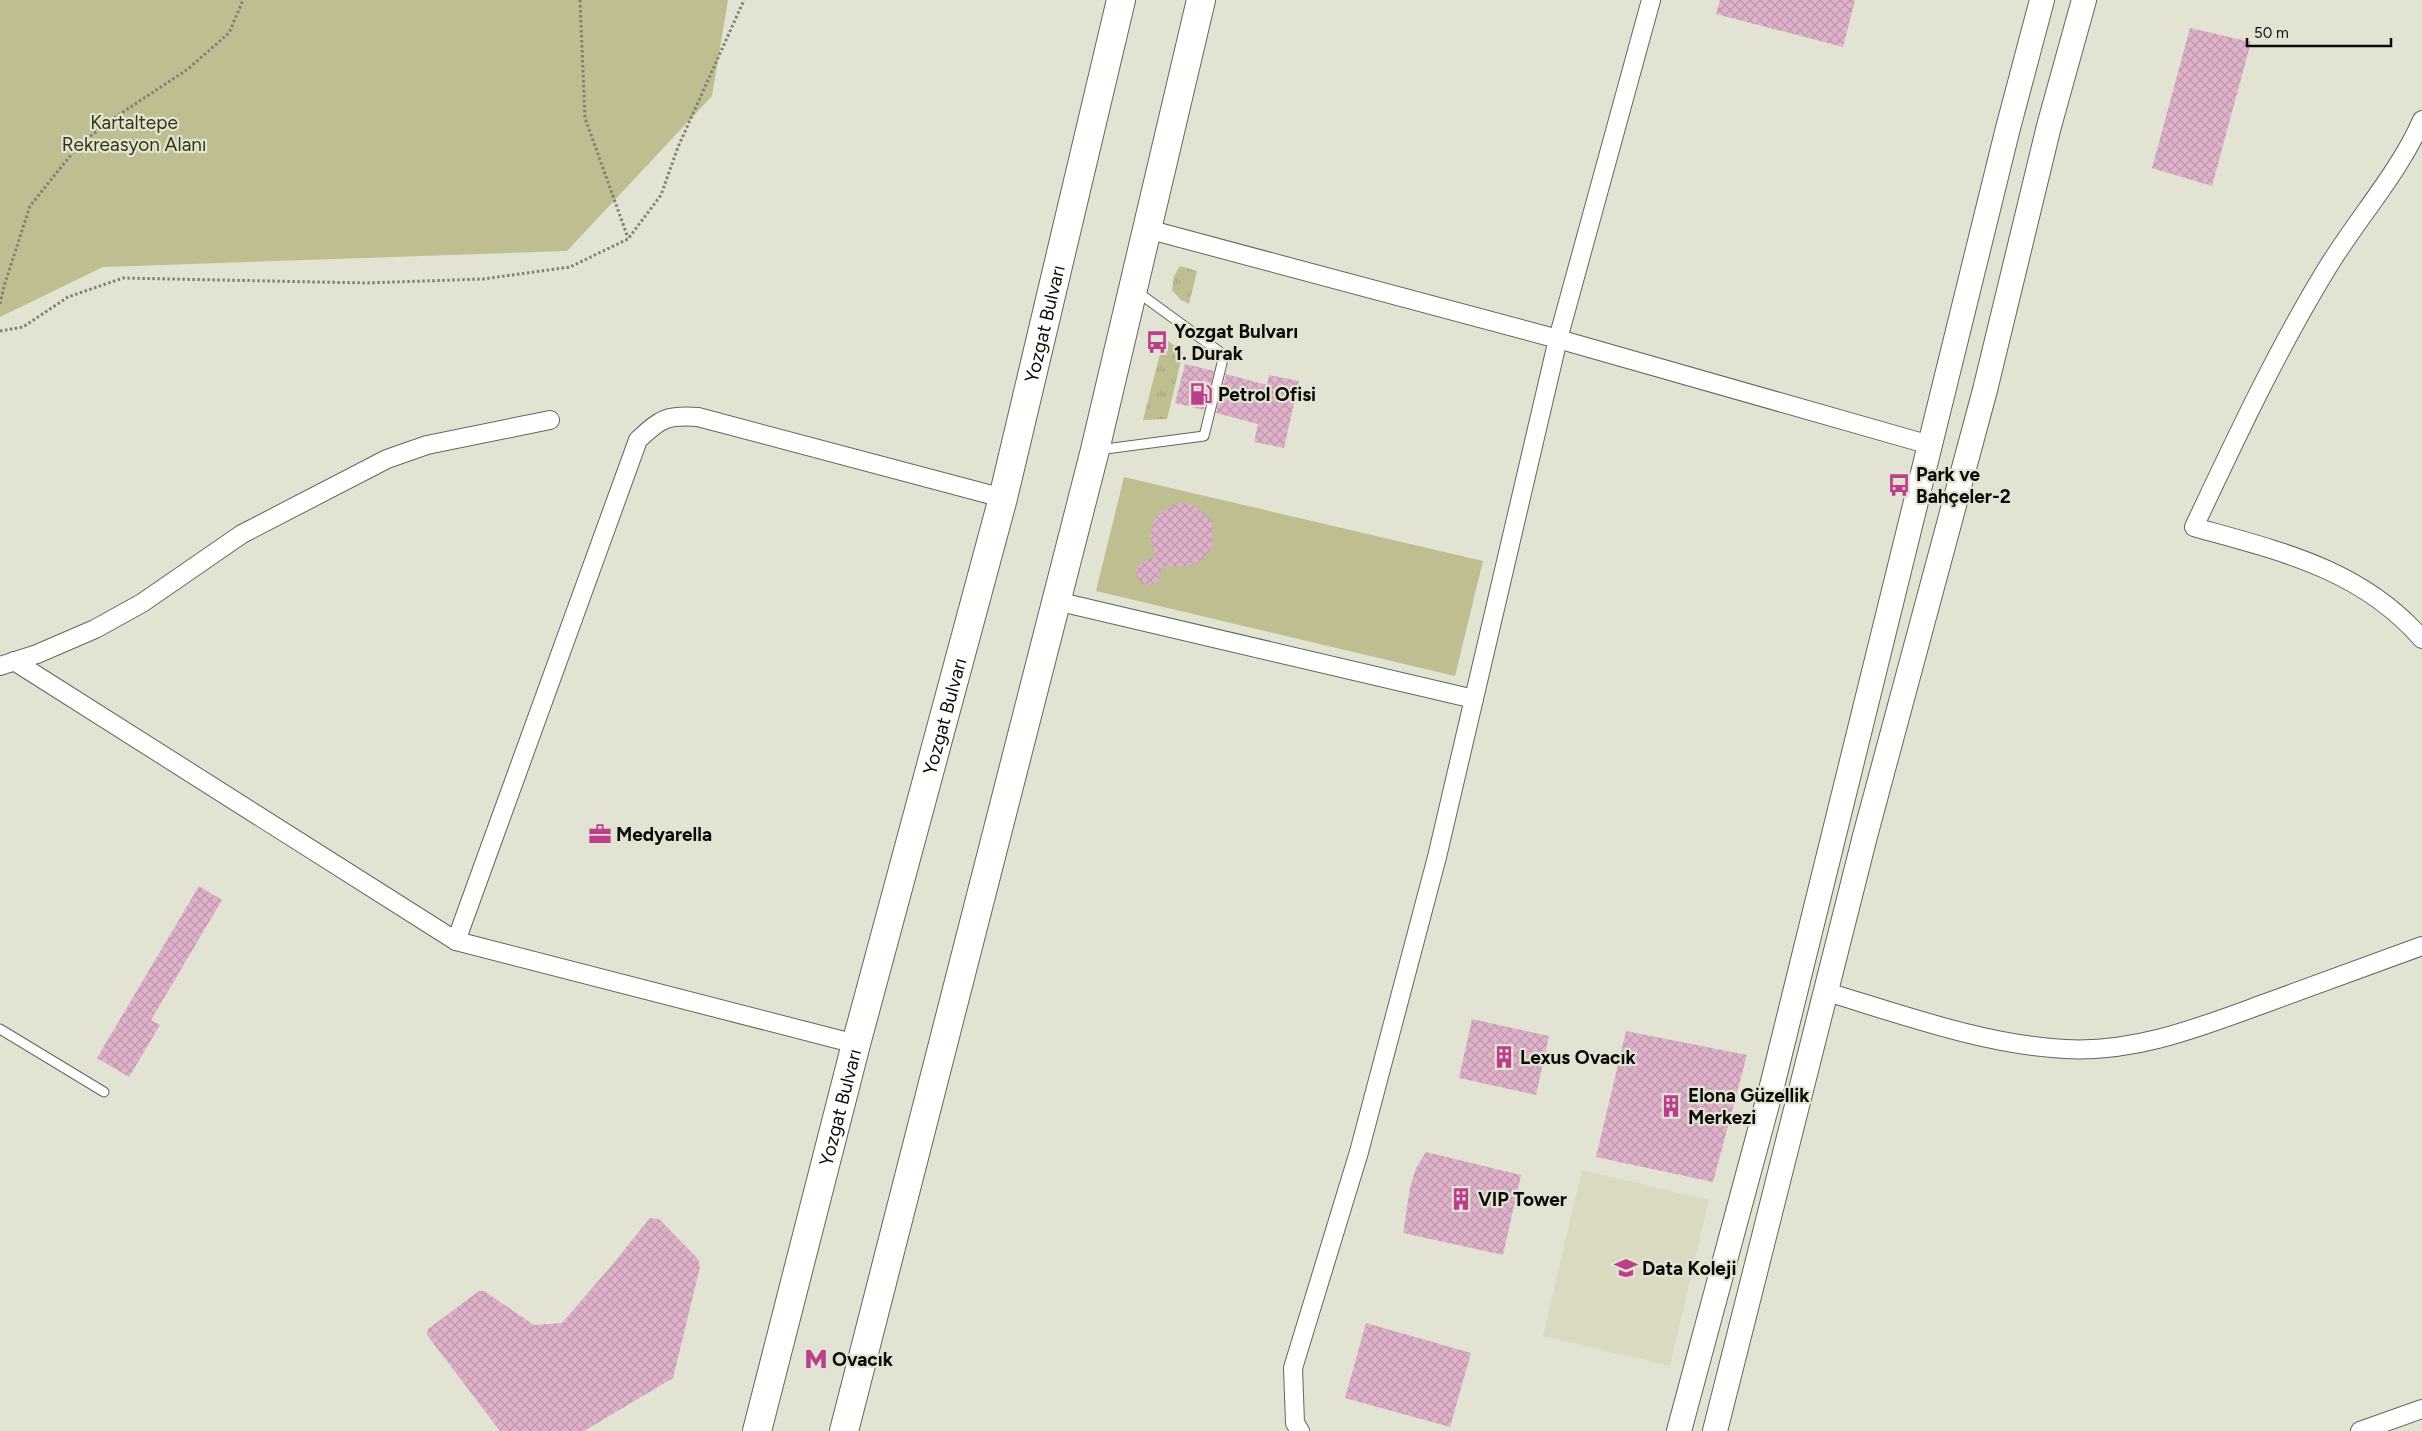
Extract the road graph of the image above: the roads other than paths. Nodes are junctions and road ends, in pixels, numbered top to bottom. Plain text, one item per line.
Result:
1 (1121, 0) edge
2 (1201, 0) edge
3 (1651, 0) edge
4 (2042, 0) edge
5 (2084, 0) edge
6 (2422, 120) edge
7 (1147, 230) junction
8 (1133, 288) junction
9 (1558, 339) junction
10 (550, 420) dead end
11 (1930, 445) junction
12 (1095, 450) junction
13 (1003, 498) junction
14 (1056, 601) junction
15 (2422, 639) edge
16 (7, 663) edge
17 (1474, 699) junction
18 (456, 941) junction
19 (2422, 946) edge
20 (1827, 992) junction
21 (0, 1029) edge
22 (856, 1044) junction
23 (104, 1092) dead end
24 (2422, 1409) edge
25 (757, 1431) edge
26 (844, 1431) edge
27 (1300, 1431) edge
28 (1679, 1431) edge
29 (1717, 1431) edge
30 (2360, 1431) edge

1 - 13 main road, Yozgat Bulvarı
2 - 7 main road
3 - 9 street
4 - 11 main road
5 - 20 main road
6 - 15 street
7 - 8 main road
7 - 9 street
8 - 12 main road
8 - 12 lane
9 - 11 street
9 - 17 street
10 - 16 street
11 - 28 main road
12 - 14 main road
13 - 18 street
13 - 22 main road, Yozgat Bulvarı
14 - 17 street
14 - 26 main road
16 - 18 street
17 - 27 street
18 - 22 street
19 - 20 street
20 - 29 main road
21 - 23 lane
22 - 25 main road, Yozgat Bulvarı
24 - 30 street

